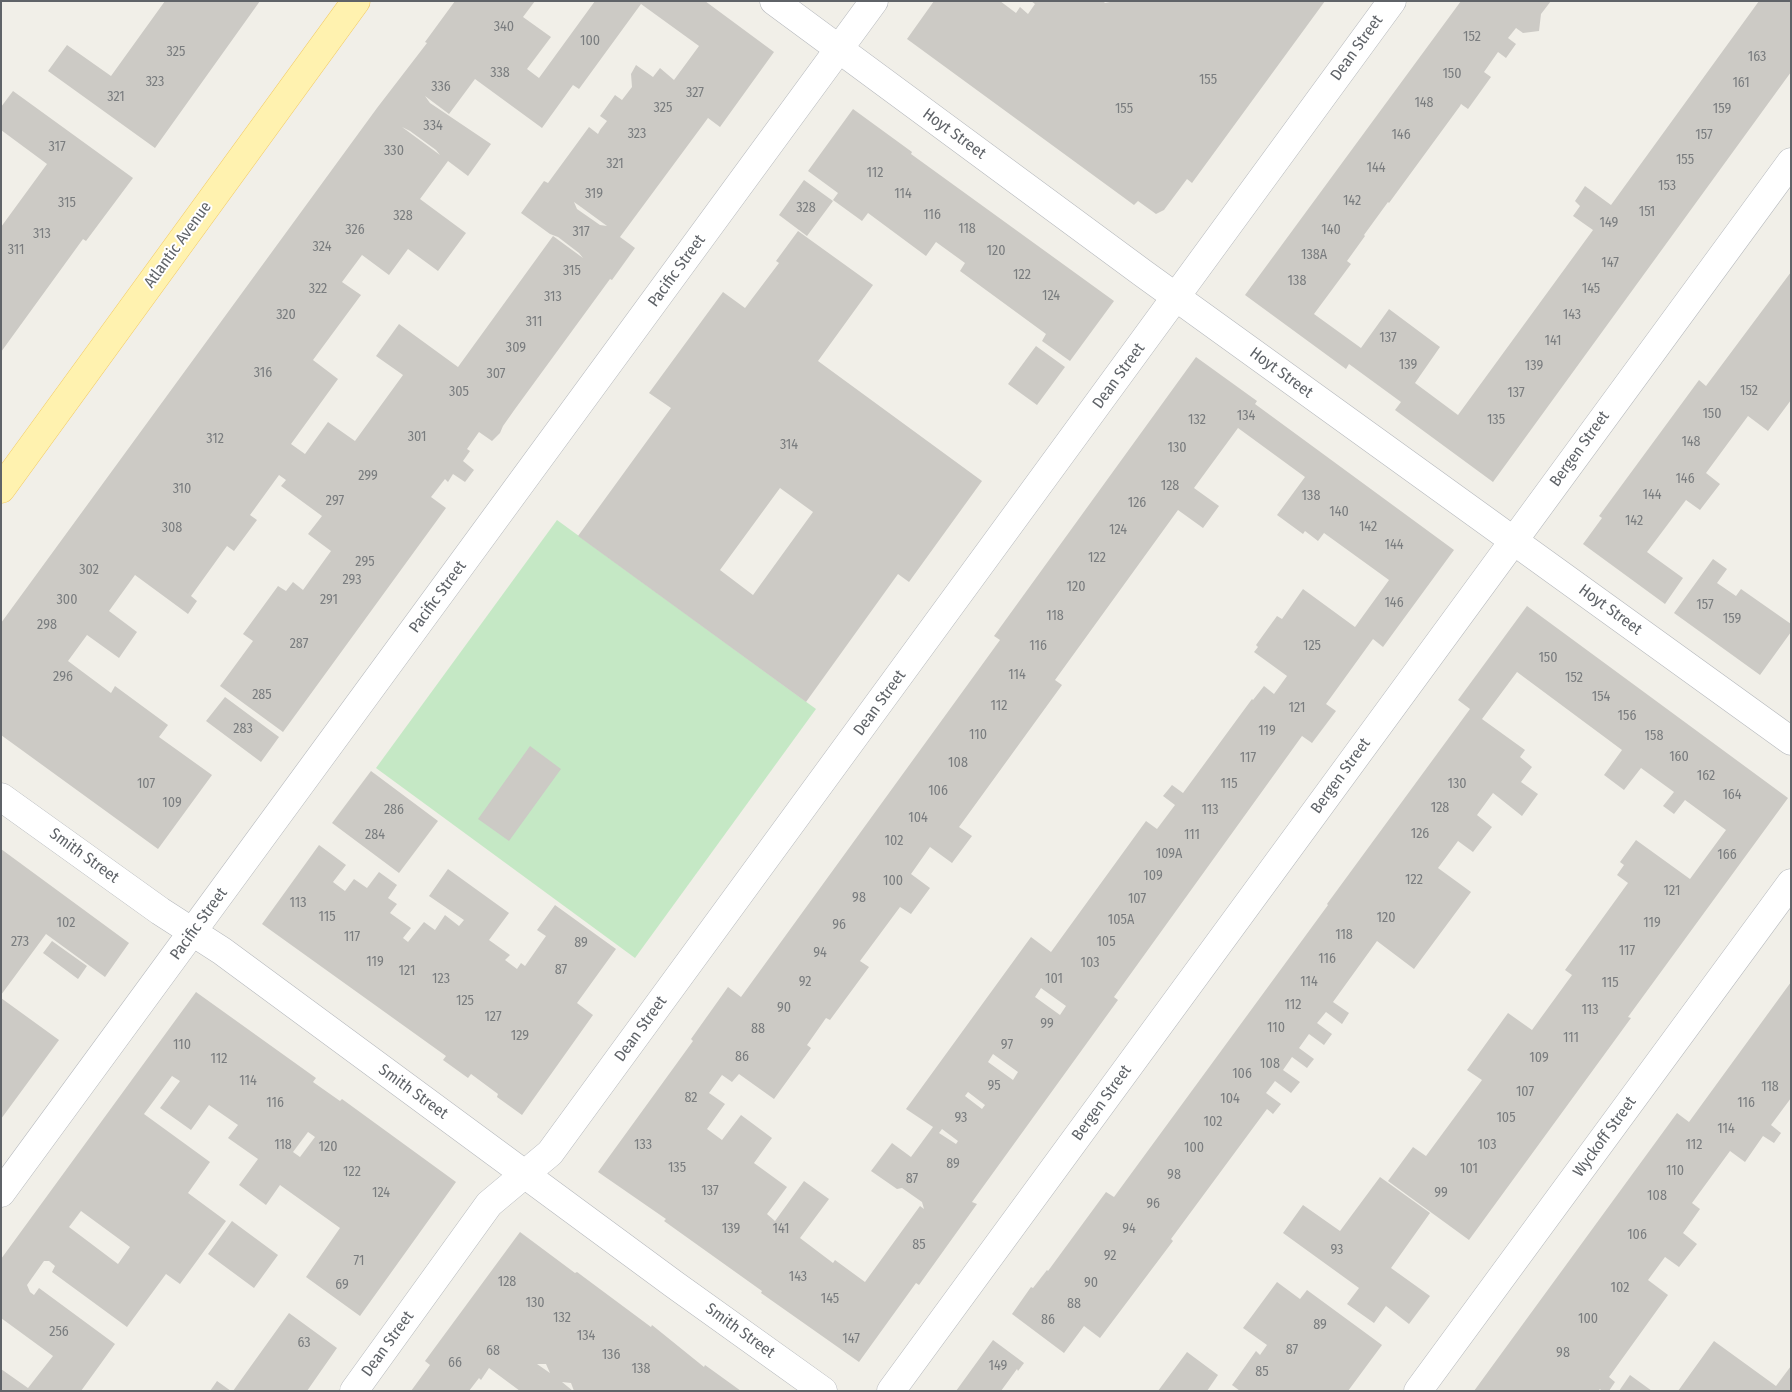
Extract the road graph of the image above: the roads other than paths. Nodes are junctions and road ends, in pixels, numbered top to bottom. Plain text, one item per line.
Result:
1 (356, 1) edge
2 (774, 1) edge
3 (874, 1) edge
4 (1392, 1) edge
5 (839, 49) junction
6 (1791, 162) edge
7 (1176, 297) junction
8 (1, 489) edge
9 (1514, 540) junction
10 (1791, 741) edge
11 (1, 797) edge
12 (1791, 882) edge
13 (193, 932) junction
14 (524, 1174) junction
15 (1, 1194) edge
16 (354, 1391) edge
17 (823, 1391) edge
18 (891, 1391) edge
19 (1418, 1391) edge

1 - 8 main road, Atlantic Avenue
2 - 5 street, Hoyt Street
3 - 5 street, Pacific Street
4 - 7 street, Dean Street
5 - 7 street, Hoyt Street
5 - 13 street, Pacific Street
6 - 9 street, Bergen Street
7 - 9 street, Hoyt Street
7 - 14 street, Dean Street
9 - 10 street, Hoyt Street
9 - 18 street, Bergen Street
11 - 13 street, Smith Street
12 - 19 street, Wyckoff Street
13 - 14 street, Smith Street
13 - 15 street, Pacific Street
14 - 16 street, Dean Street
14 - 17 street, Smith Street

